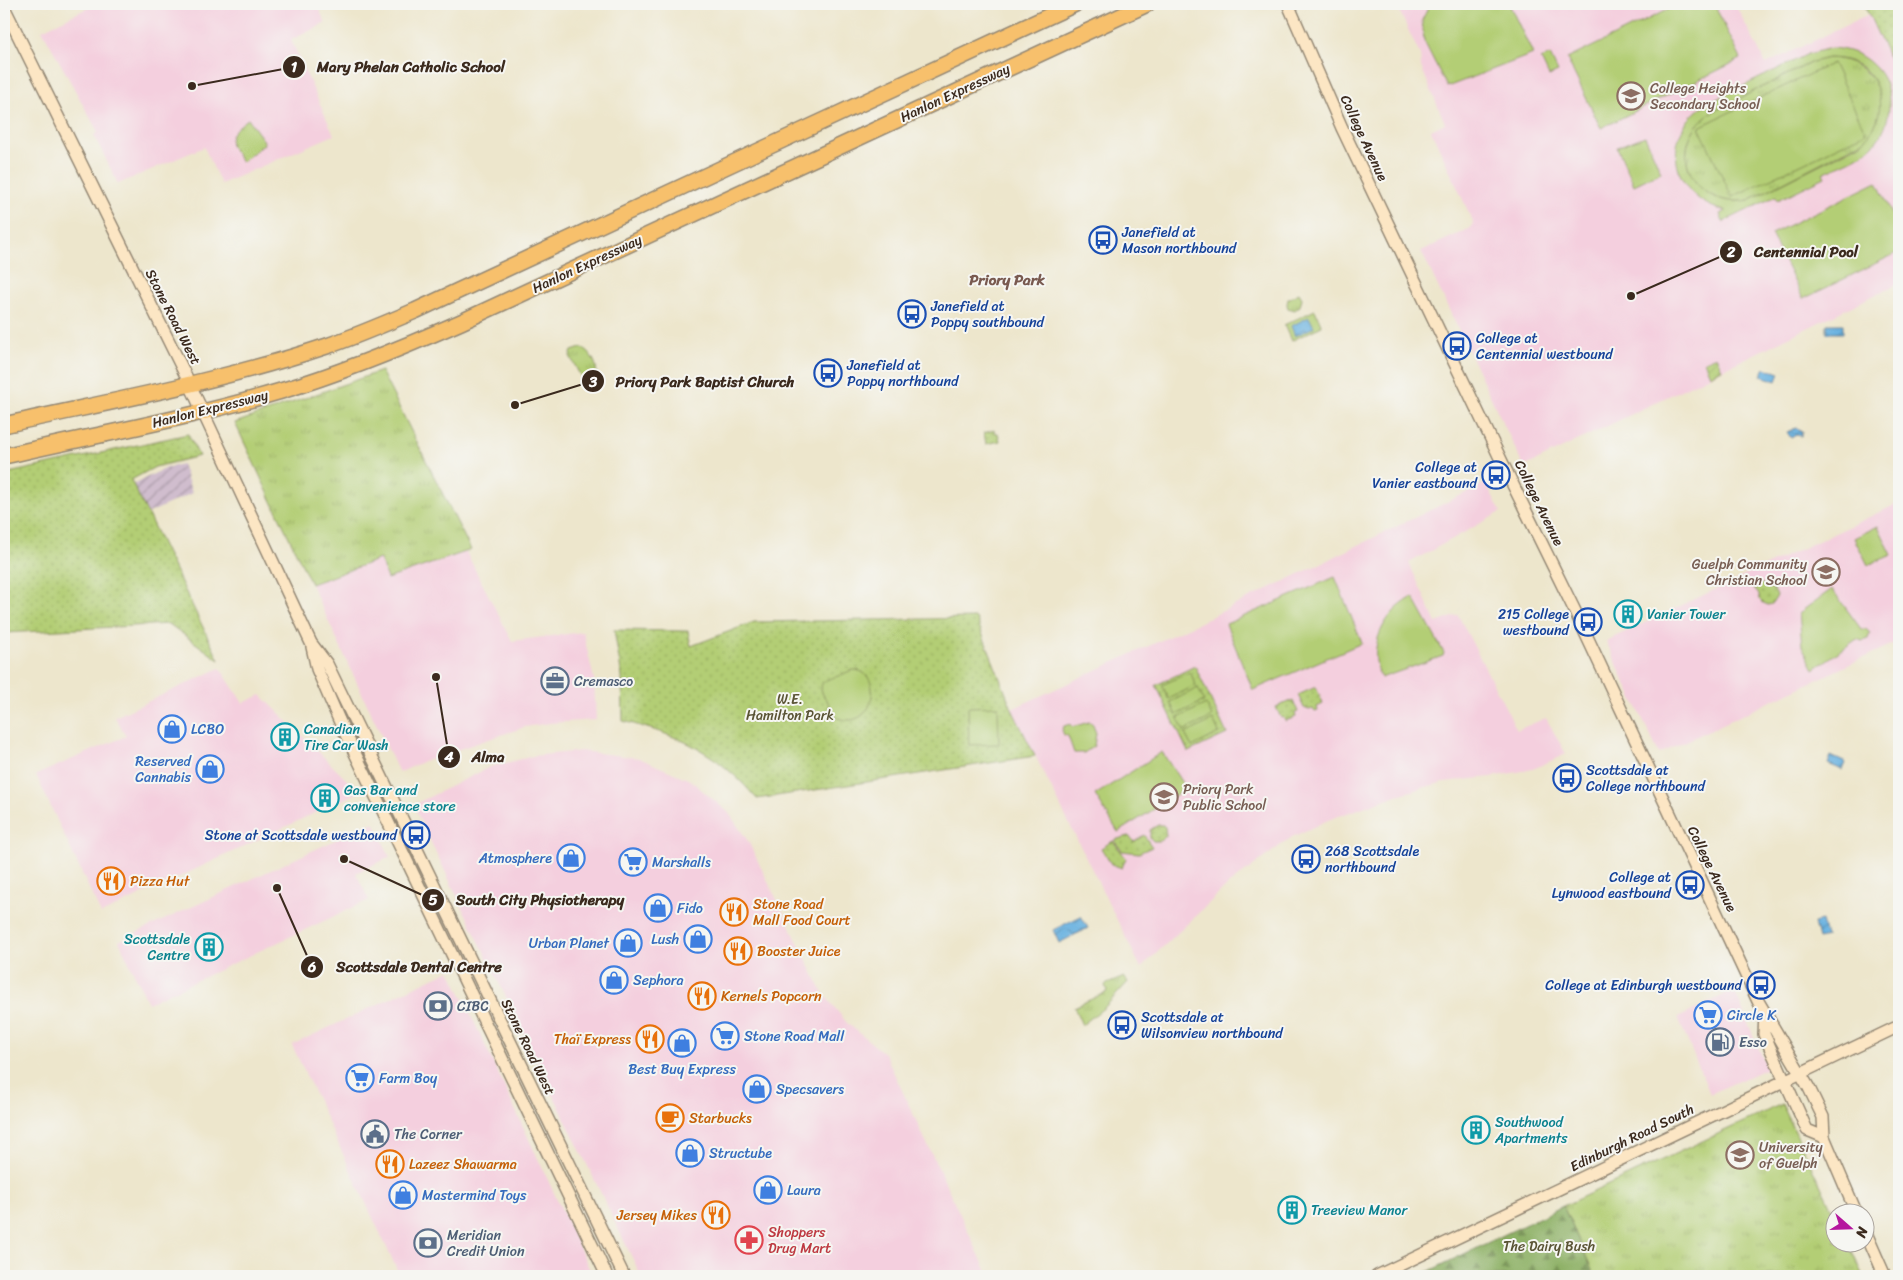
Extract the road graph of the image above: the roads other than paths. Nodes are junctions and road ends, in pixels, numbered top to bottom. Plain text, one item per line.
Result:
1 (1075, 4) edge
2 (1147, 4) edge
3 (1288, 4) edge
4 (4, 7) edge
5 (189, 384) junction
6 (202, 412) junction
7 (4, 425) edge
8 (4, 456) edge
9 (311, 643) junction
10 (453, 924) junction
11 (440, 931) junction
12 (460, 972) junction
13 (480, 980) junction
14 (1765, 1014) junction
15 (1899, 1026) edge
16 (1802, 1074) junction
17 (1785, 1081) junction
18 (515, 1086) junction
19 (534, 1093) junction
20 (1824, 1137) junction
21 (1852, 1202) edge
22 (1874, 1252) edge
23 (607, 1276) edge
24 (624, 1276) edge
25 (1377, 1276) edge
26 (1885, 1276) edge

1 - 5 highway, Hanlon Expressway
2 - 6 highway, Hanlon Expressway
3 - 14 main road, College Avenue
4 - 5 main road, Stone Road West
5 - 6 main road, Stone Road West
5 - 7 highway, Hanlon Expressway
6 - 8 highway, Hanlon Expressway
6 - 9 main road, Stone Road West
9 - 10 main road, Stone Road West
9 - 11 main road, Stone Road West
10 - 11 main road
10 - 13 main road, Stone Road West
11 - 12 main road, Stone Road West
12 - 13 main road
12 - 18 main road, Stone Road West
13 - 19 main road, Stone Road West
14 - 16 main road
14 - 17 main road
15 - 16 main road, Edinburgh Road South
16 - 17 main road, Edinburgh Road South
16 - 20 main road
17 - 20 main road
17 - 25 main road, Edinburgh Road South
18 - 19 main road
18 - 23 main road, Stone Road West
19 - 24 main road, Stone Road West
20 - 21 main road
22 - 26 main road

